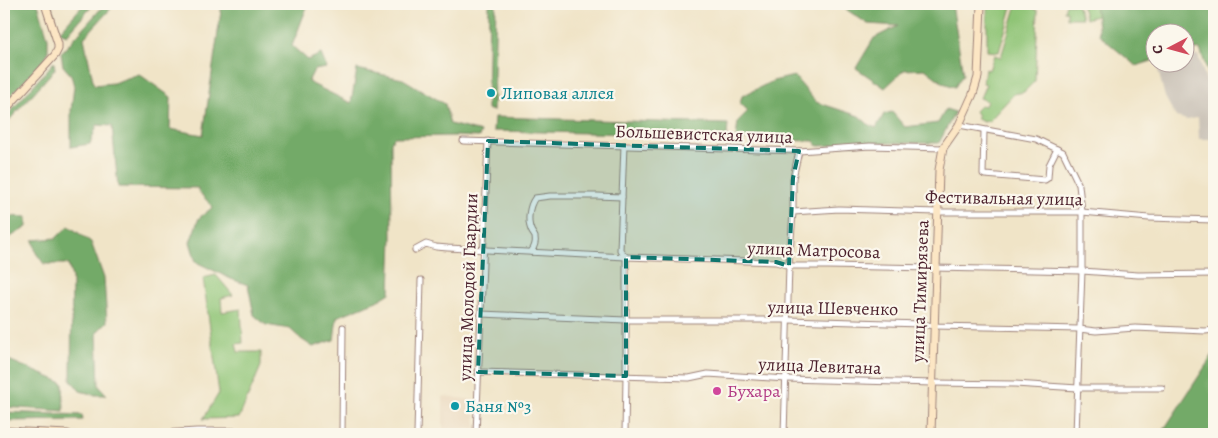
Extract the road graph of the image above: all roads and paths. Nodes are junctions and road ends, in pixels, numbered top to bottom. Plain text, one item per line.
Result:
1 (45, 4) edge
2 (981, 4) edge
3 (4, 111) edge
4 (959, 126) junction
5 (984, 130) junction
6 (463, 141) dead end
7 (488, 141) junction
8 (624, 145) junction
9 (944, 148) junction
10 (1057, 149) junction
11 (799, 151) junction
12 (622, 197) junction
13 (793, 212) junction
14 (938, 212) junction
15 (1082, 212) junction
16 (1214, 220) edge
17 (415, 250) dead end
18 (484, 250) junction
19 (531, 252) junction
20 (626, 257) junction
21 (789, 266) junction
22 (936, 268) junction
23 (1082, 272) junction
24 (1214, 274) edge
25 (421, 280) dead end
26 (481, 314) junction
27 (626, 320) junction
28 (788, 320) junction
29 (934, 326) junction
30 (343, 327) dead end
31 (1079, 329) junction
32 (1214, 330) edge
33 (478, 372) junction
34 (626, 376) junction
35 (786, 380) junction
36 (933, 383) junction
37 (1078, 388) junction
38 (1162, 388) dead end
39 (4, 431) edge
40 (68, 434) edge
41 (144, 434) edge
42 (267, 434) edge
43 (342, 434) edge
44 (418, 434) edge
45 (476, 434) edge
46 (624, 434) edge
47 (784, 434) edge
48 (931, 434) edge
49 (1076, 434) edge

1 - 3 street
2 - 4 street
4 - 5 street
4 - 9 street
5 - 10 street
5 - 10 street
6 - 7 street, Большевистская улица
7 - 8 street, Большевистская улица
7 - 18 street, улица Молодой Гвардии
8 - 11 street, Большевистская улица
8 - 12 street
9 - 11 street, Большевистская улица
9 - 14 street, улица Тимирязева
10 - 15 street
11 - 13 street
12 - 19 street
12 - 20 street
13 - 14 street, Фестивальная улица
13 - 21 street
14 - 15 street, Фестивальная улица
14 - 22 street, улица Тимирязева
15 - 16 street, Фестивальная улица
15 - 23 street
17 - 18 street, улица Матросова
18 - 19 street, улица Матросова
18 - 26 street, улица Молодой Гвардии
19 - 20 street, улица Матросова
20 - 21 street, улица Матросова
20 - 27 street
21 - 22 street, улица Матросова
21 - 28 street
22 - 23 street, улица Матросова
22 - 29 street, улица Тимирязева
23 - 24 street, улица Матросова
23 - 31 street
25 - 44 street
26 - 27 street, улица Шевченко
26 - 33 street, улица Молодой Гвардии
27 - 28 street, улица Шевченко
27 - 34 street
28 - 29 street, улица Шевченко
28 - 35 street
29 - 31 street, улица Шевченко
29 - 36 street, улица Тимирязева
30 - 43 street
31 - 32 street, улица Шевченко
31 - 37 street
33 - 34 street, улица Левитана
33 - 45 street, улица Молодой Гвардии
34 - 35 street, улица Левитана
34 - 46 street
35 - 36 street, улица Левитана
35 - 47 street
36 - 37 street, улица Левитана
36 - 48 street, улица Тимирязева
37 - 38 street, улица Левитана
37 - 49 street
39 - 40 street
41 - 42 street

